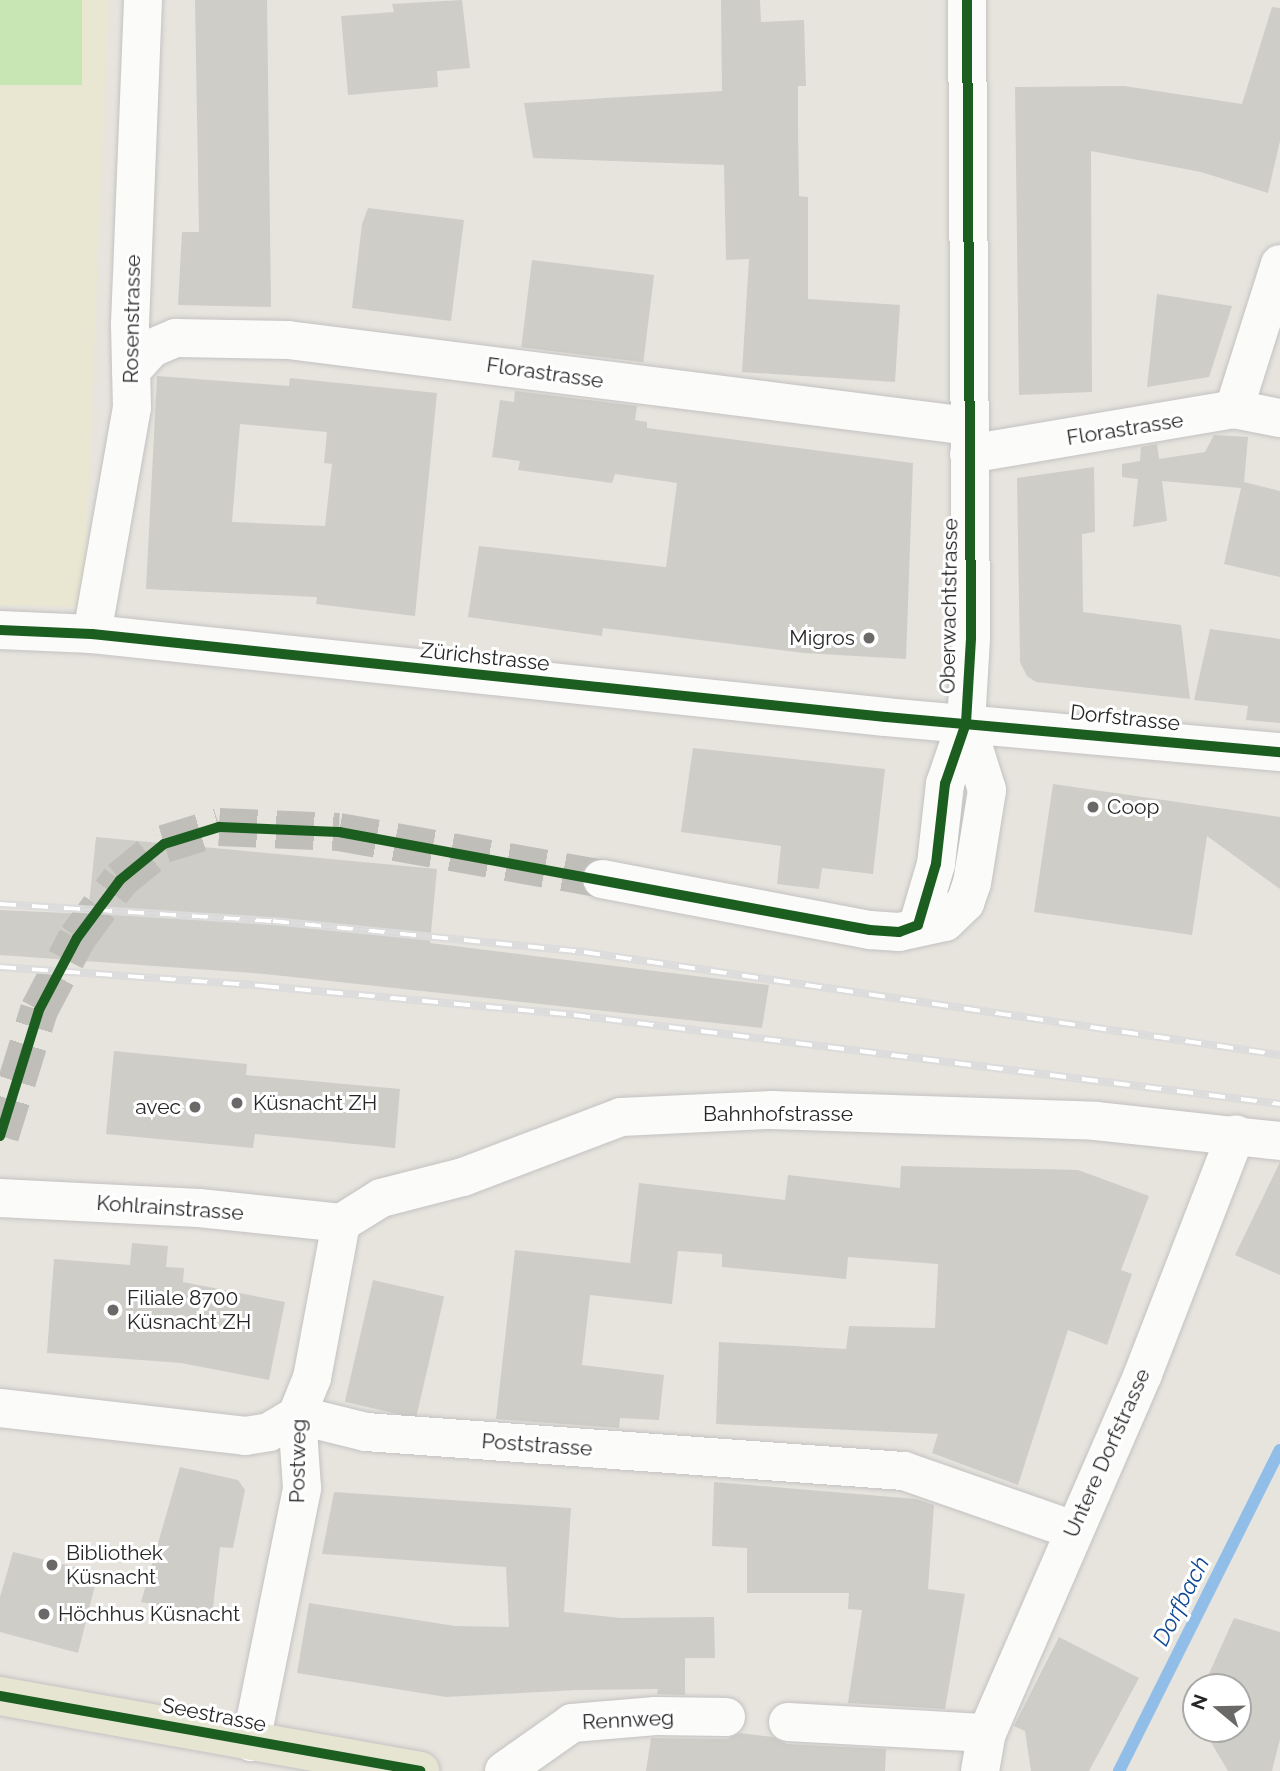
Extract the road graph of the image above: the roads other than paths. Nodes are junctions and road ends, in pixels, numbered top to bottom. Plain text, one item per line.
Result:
1 (144, 0) edge
2 (967, 0) edge
3 (1280, 264) edge
4 (131, 371) junction
5 (1234, 410) junction
6 (1280, 418) edge
7 (969, 440) junction
8 (0, 630) edge
9 (92, 634) junction
10 (966, 723) junction
11 (1280, 752) edge
12 (602, 879) tunnel mouth
13 (1236, 1135) junction
14 (1280, 1141) edge
15 (0, 1198) edge
16 (341, 1223) junction
17 (0, 1408) edge
18 (297, 1415) junction
19 (1073, 1530) junction
20 (0, 1696) edge
21 (726, 1717) dead end
22 (788, 1722) dead end
23 (988, 1733) junction
24 (251, 1742) junction
25 (421, 1771) edge
26 (504, 1771) edge
27 (980, 1771) edge

1 - 4 street, Rosenstrasse
2 - 7 street, Oberwachtstrasse
3 - 5 street
4 - 7 street, Florastrasse
4 - 9 street, Rosenstrasse
5 - 6 street, Florastrasse
5 - 7 street, Florastrasse
7 - 10 street, Oberwachtstrasse
8 - 9 street, Zürichstrasse
9 - 10 street, Zürichstrasse
10 - 11 street, Dorfstrasse
10 - 12 street, Oberwachtstrasse
13 - 14 street, Bahnhofstrasse
13 - 16 street, Bahnhofstrasse
13 - 19 street, Untere Dorfstrasse
15 - 16 street, Kohlrainstrasse
16 - 18 street, Postweg
17 - 18 street
18 - 19 street, Poststrasse
18 - 24 street, Postweg
19 - 23 street, Untere Dorfstrasse
20 - 24 main road, Seestrasse
21 - 26 street, Rennweg
22 - 23 street
23 - 27 street, Untere Dorfstrasse
24 - 25 main road, Seestrasse

